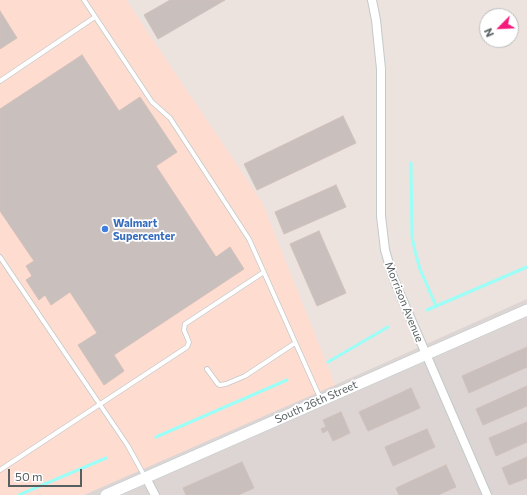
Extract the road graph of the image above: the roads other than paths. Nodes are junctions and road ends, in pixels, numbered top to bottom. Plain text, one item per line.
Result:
1 (84, 0) edge
2 (372, 0) edge
3 (95, 17) junction
4 (0, 80) edge
5 (0, 257) edge
6 (264, 272) junction
7 (527, 310) edge
8 (295, 343) junction
9 (425, 354) junction
10 (207, 369) dead end
11 (321, 400) junction
12 (100, 404) junction
13 (0, 470) edge
14 (146, 478) junction
15 (106, 495) edge
16 (155, 495) edge
17 (487, 495) edge

1 - 3 lane
2 - 9 street, Morrison Avenue
3 - 4 lane
3 - 6 lane
5 - 12 lane
6 - 8 lane
6 - 12 lane
7 - 9 street, South 26th Street
8 - 10 lane
8 - 11 lane
9 - 11 street, South 26th Street
9 - 17 street, Morrison Avenue
11 - 14 street, South 26th Street
12 - 13 lane
12 - 14 lane
14 - 15 street, South 26th Street
14 - 16 street

